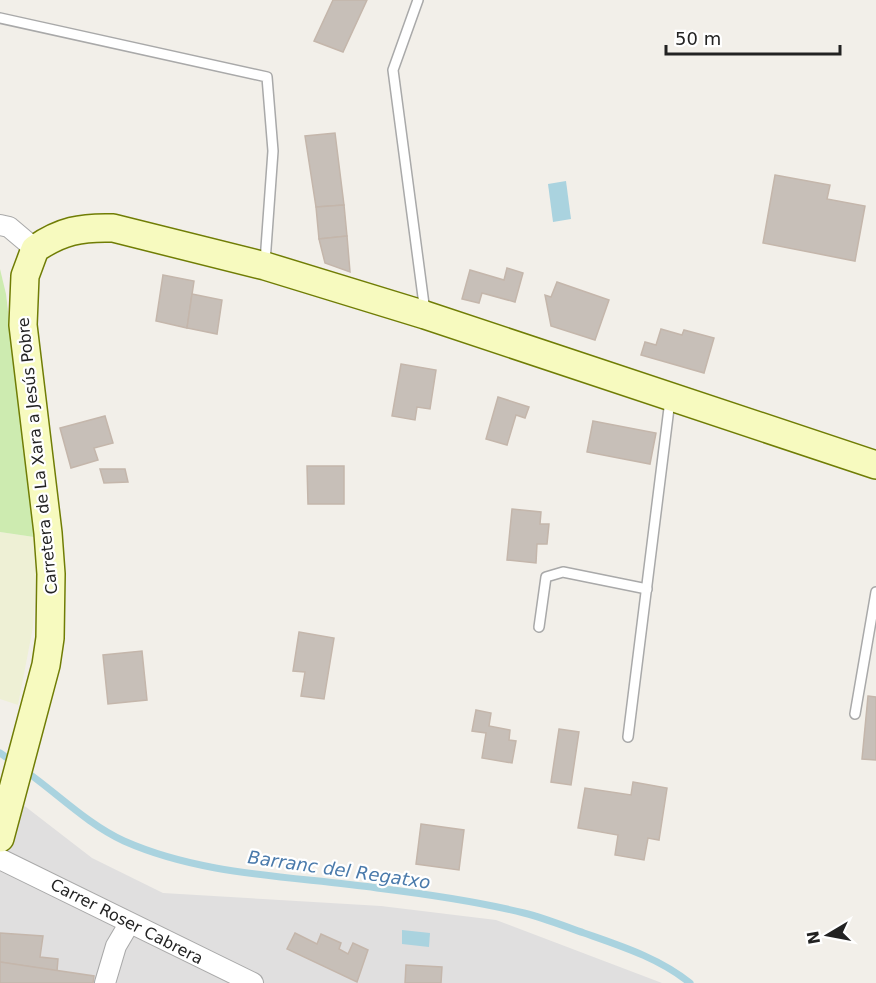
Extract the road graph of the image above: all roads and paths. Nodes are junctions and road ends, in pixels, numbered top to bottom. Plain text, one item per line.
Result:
1 (418, 0) edge
2 (0, 18) edge
3 (0, 225) edge
4 (35, 249) junction
5 (265, 266) junction
6 (425, 315) junction
7 (671, 396) junction
8 (876, 465) edge
9 (646, 589) junction
10 (876, 592) edge
11 (539, 627) dead end
12 (855, 714) dead end
13 (628, 737) dead end
14 (3, 826) edge
15 (0, 859) edge
16 (129, 924) junction
17 (105, 983) edge
18 (253, 983) edge

1 - 6 lane
2 - 5 lane
3 - 4 street
4 - 5 main road
4 - 14 main road, Carretera de La Xara a Jesús Pobre
5 - 6 main road
6 - 7 main road
7 - 8 main road
7 - 9 lane
9 - 11 lane
9 - 13 lane
10 - 12 lane
15 - 16 street, Carrer Roser Cabrera
16 - 17 street
16 - 18 street, Carrer Roser Cabrera

